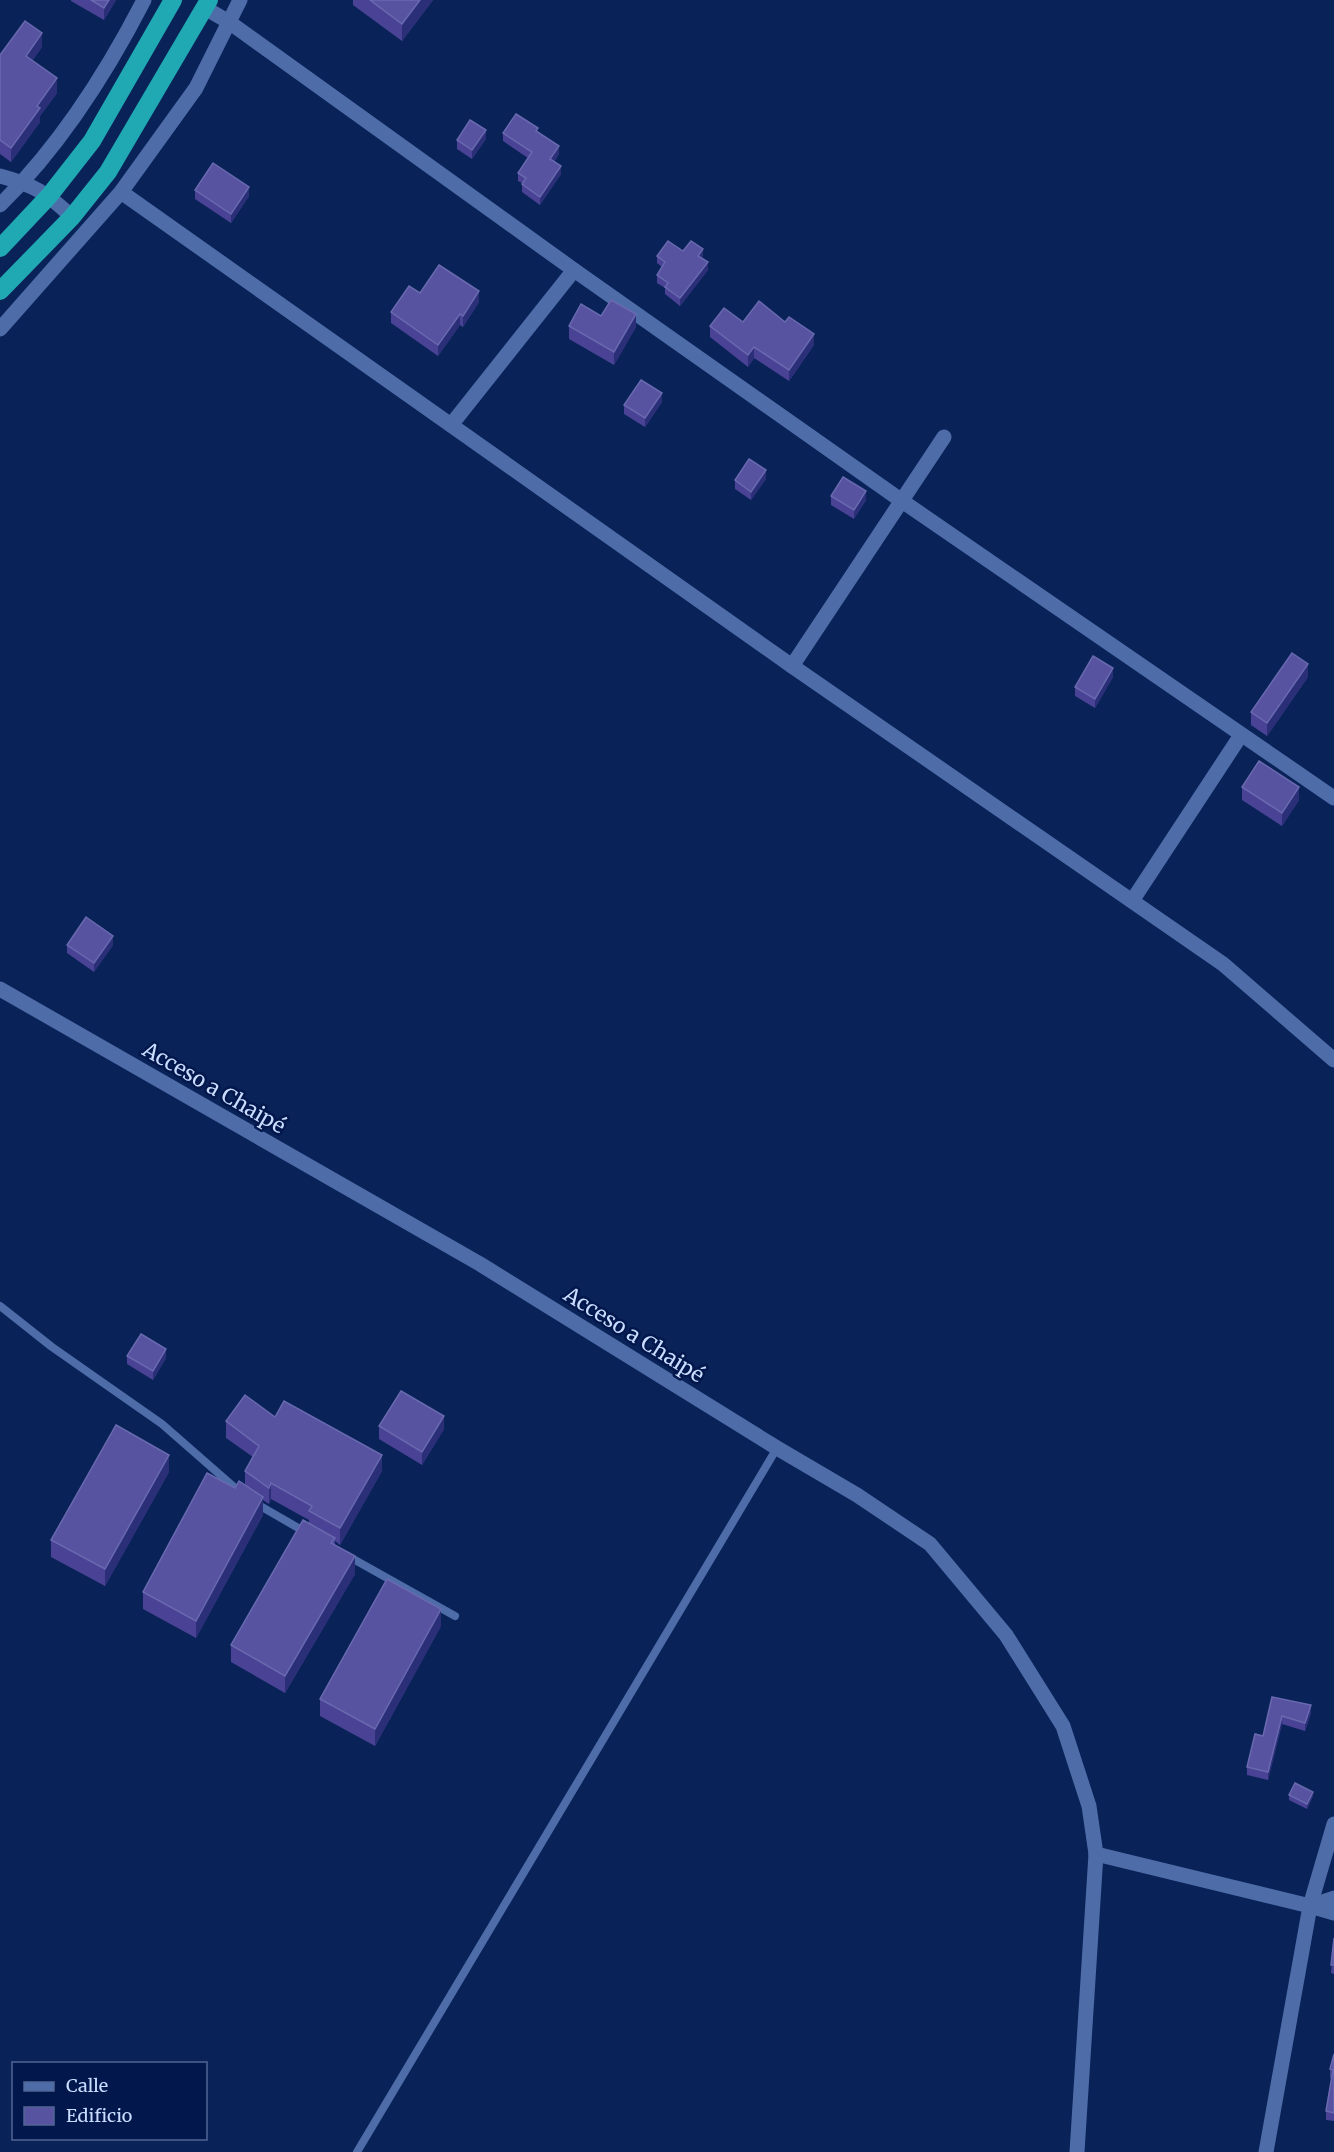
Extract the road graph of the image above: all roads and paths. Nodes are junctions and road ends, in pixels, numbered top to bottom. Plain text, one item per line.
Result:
1 (144, 0) edge
2 (173, 0) edge
3 (240, 0) edge
4 (207, 4) edge
5 (229, 22) junction
6 (0, 176) edge
7 (24, 182) junction
8 (121, 192) junction
9 (49, 196) junction
10 (0, 206) edge
11 (72, 217) junction
12 (0, 248) edge
13 (574, 270) junction
14 (0, 291) edge
15 (0, 329) edge
16 (451, 425) junction
17 (944, 437) dead end
18 (902, 501) junction
19 (792, 666) junction
20 (1241, 735) junction
21 (1334, 798) edge
22 (1132, 901) junction
23 (0, 989) edge
24 (1334, 1060) edge
25 (0, 1306) edge
26 (777, 1448) junction
27 (312, 1536) edge
28 (343, 1553) edge
29 (455, 1616) dead end
30 (1334, 1824) edge
31 (1096, 1854) junction
32 (1334, 1898) edge
33 (1310, 1906) junction
34 (1334, 1913) edge
35 (357, 2152) edge
36 (1077, 2152) edge
37 (1266, 2152) edge

1 - 7 street
2 - 9 highway
3 - 5 street
4 - 5 street
4 - 11 highway
5 - 8 street
5 - 13 street
6 - 7 street
7 - 9 street
7 - 10 street
8 - 15 street
8 - 16 street
9 - 11 street
9 - 12 highway
11 - 14 highway
13 - 16 street
13 - 18 street
16 - 19 street
17 - 18 street
18 - 19 street
18 - 20 street
19 - 22 street
20 - 21 street
20 - 22 street
22 - 24 street
23 - 26 street, Acceso a Chaipé
25 - 27 lane
26 - 31 street, Acceso a Chaipé
26 - 35 lane
28 - 29 lane
30 - 33 street
31 - 33 street
31 - 36 street, Acceso a Chaipé
32 - 33 street
33 - 34 street
33 - 37 street

